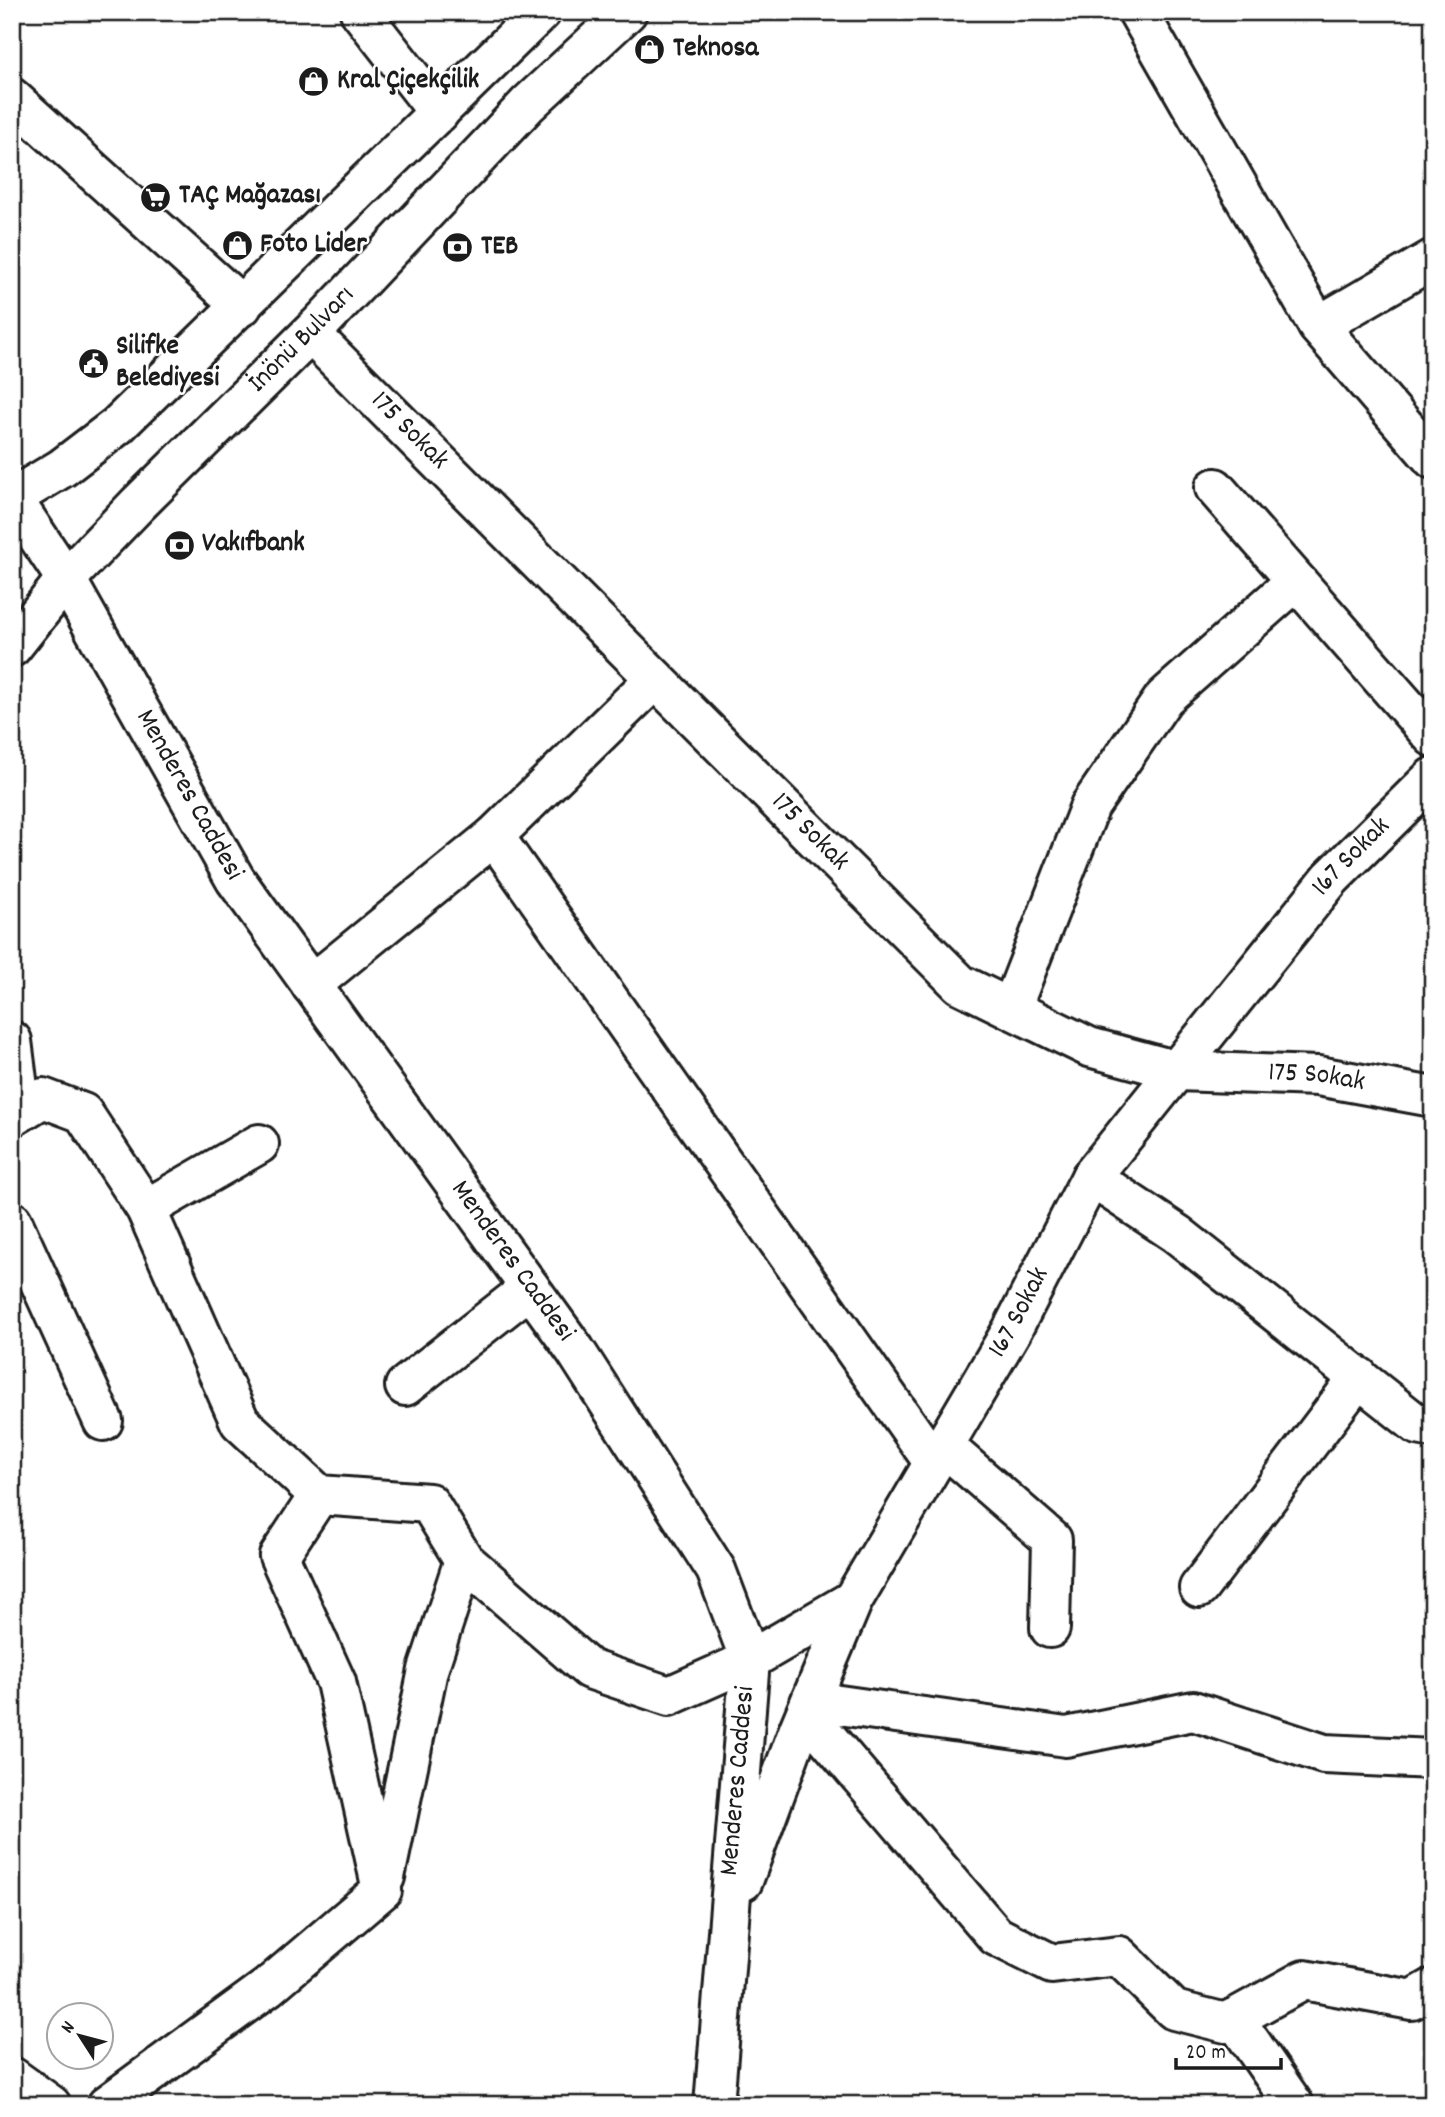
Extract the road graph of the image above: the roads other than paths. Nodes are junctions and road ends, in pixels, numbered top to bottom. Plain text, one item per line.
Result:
1 (360, 12) edge
2 (541, 12) edge
3 (627, 12) edge
4 (1138, 12) edge
5 (12, 97) edge
6 (439, 113) junction
7 (1433, 259) edge
8 (242, 306) junction
9 (1318, 326) junction
10 (311, 334) junction
11 (1433, 459) edge
12 (1215, 488) dead end
13 (12, 498) edge
14 (66, 579) junction
15 (1296, 581) junction
16 (12, 647) edge
17 (655, 679) junction
18 (1433, 737) edge
19 (1433, 777) edge
20 (494, 836) junction
21 (311, 985) junction
22 (1011, 1009) junction
23 (12, 1041) edge
24 (1178, 1071) junction
25 (1433, 1097) edge
26 (17, 1114) edge
27 (259, 1144) dead end
28 (1091, 1177) junction
29 (146, 1209) junction
30 (12, 1220) edge
31 (530, 1288) junction
32 (1359, 1377) junction
33 (405, 1385) dead end
34 (103, 1421) dead end
35 (1433, 1428) edge
36 (939, 1454) junction
37 (319, 1495) junction
38 (464, 1560) junction
39 (1199, 1588) dead end
40 (853, 1600) junction
41 (1050, 1628) dead end
42 (750, 1660) junction
43 (809, 1707) junction
44 (1433, 1759) edge
45 (382, 1890) junction
46 (727, 1924) junction
47 (1433, 1989) edge
48 (1234, 2018) junction
49 (12, 2077) edge
50 (51, 2105) edge
51 (107, 2105) edge
52 (714, 2105) edge
53 (1294, 2105) edge

1 - 6 street
2 - 6 street
3 - 10 street, İnönü Bulvarı
4 - 9 street
5 - 8 street
6 - 8 street
7 - 9 street
8 - 13 street
9 - 11 street
10 - 14 street, İnönü Bulvarı
10 - 17 street, 175 Sokak
12 - 15 street
13 - 14 street, Menderes Caddesi
14 - 16 street, İnönü Bulvarı
14 - 21 street, Menderes Caddesi
15 - 18 street
15 - 22 street
17 - 20 street
17 - 22 street, 175 Sokak
19 - 24 street, 167 Sokak
20 - 21 street
20 - 36 street
21 - 31 street, Menderes Caddesi
22 - 24 street, 175 Sokak
23 - 26 street
24 - 25 street, 175 Sokak
24 - 28 street, 167 Sokak
26 - 29 street
27 - 29 street
28 - 32 street
28 - 36 street, 167 Sokak
29 - 37 street
30 - 34 street
31 - 33 street
31 - 42 street, Menderes Caddesi
32 - 35 street
32 - 39 street
36 - 40 street, 167 Sokak
36 - 41 street
37 - 38 street
37 - 45 street
38 - 42 street
38 - 45 street
40 - 42 street
40 - 43 street, 167 Sokak
42 - 46 street, Menderes Caddesi
43 - 44 street
43 - 46 street, 167 Sokak
43 - 48 street
45 - 51 street
46 - 52 street, Menderes Caddesi
47 - 48 street
48 - 53 street
49 - 50 street

